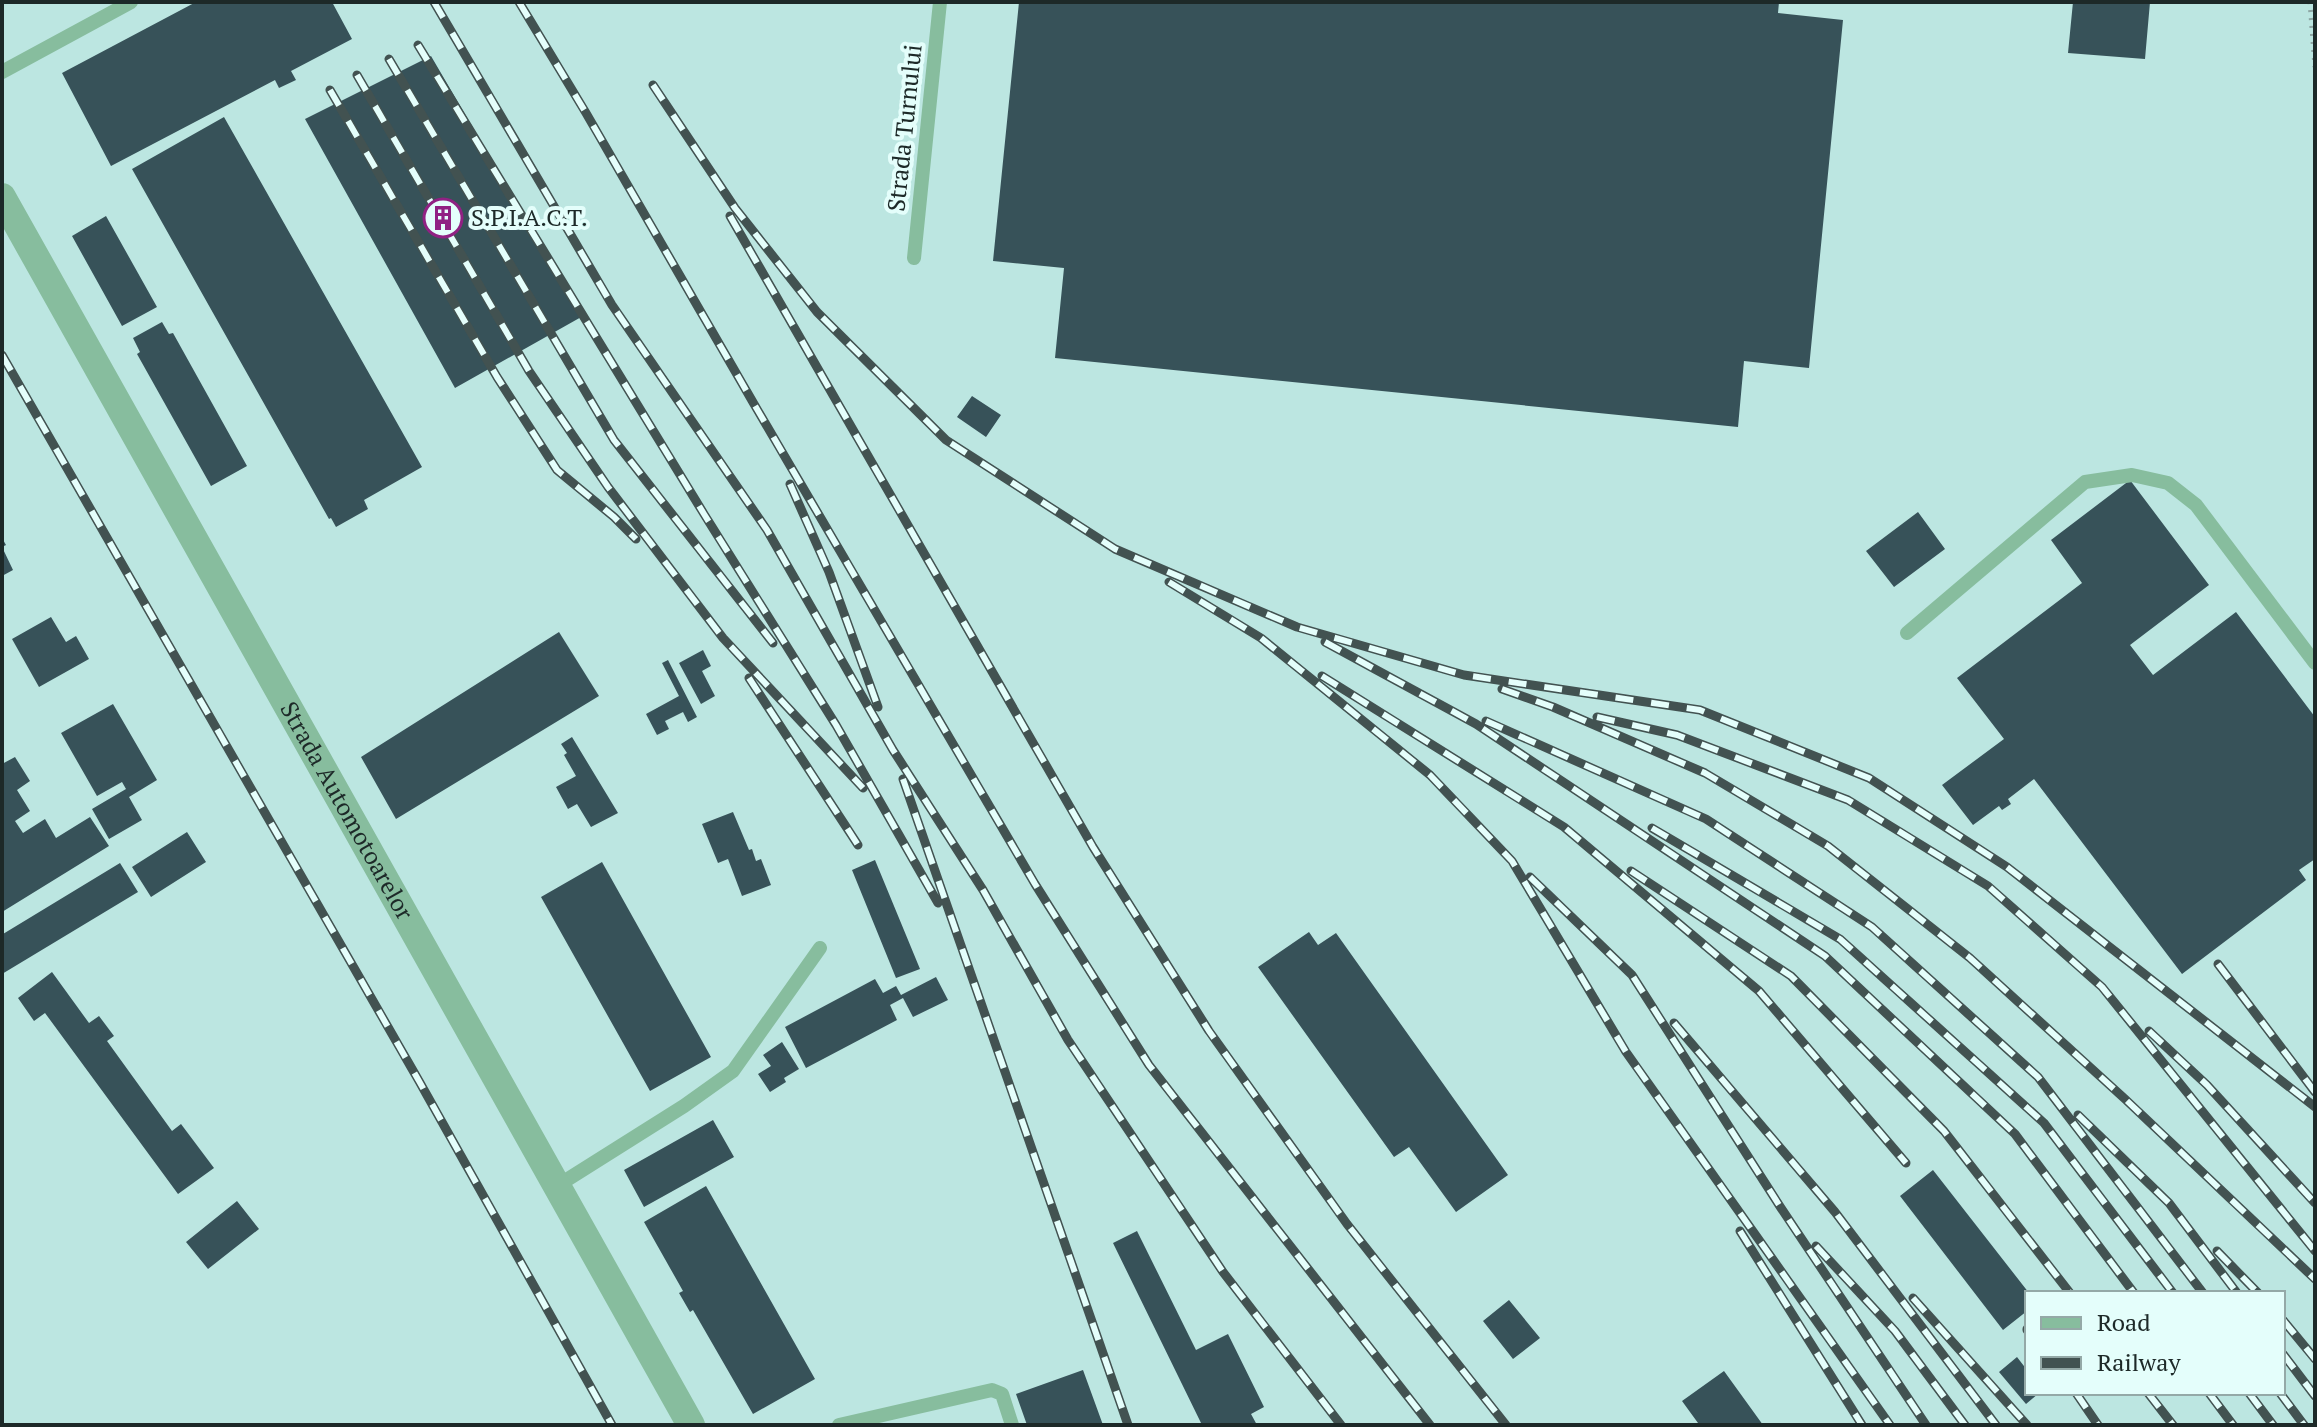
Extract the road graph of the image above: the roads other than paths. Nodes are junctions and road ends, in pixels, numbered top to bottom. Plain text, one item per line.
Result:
1 (131, 2) edge
2 (940, 2) edge
3 (2, 72) edge
4 (2, 197) edge
5 (914, 258) dead end
6 (1907, 633) dead end
7 (2315, 663) edge
8 (820, 948) dead end
9 (557, 1186) junction
10 (691, 1425) edge
11 (839, 1425) edge
12 (1012, 1425) edge

1 - 3 lane
2 - 5 lane, Strada Turnului
4 - 9 street, Strada Automotoarelor
6 - 7 lane
8 - 9 lane
9 - 10 street, Strada Automotoarelor
11 - 12 lane

